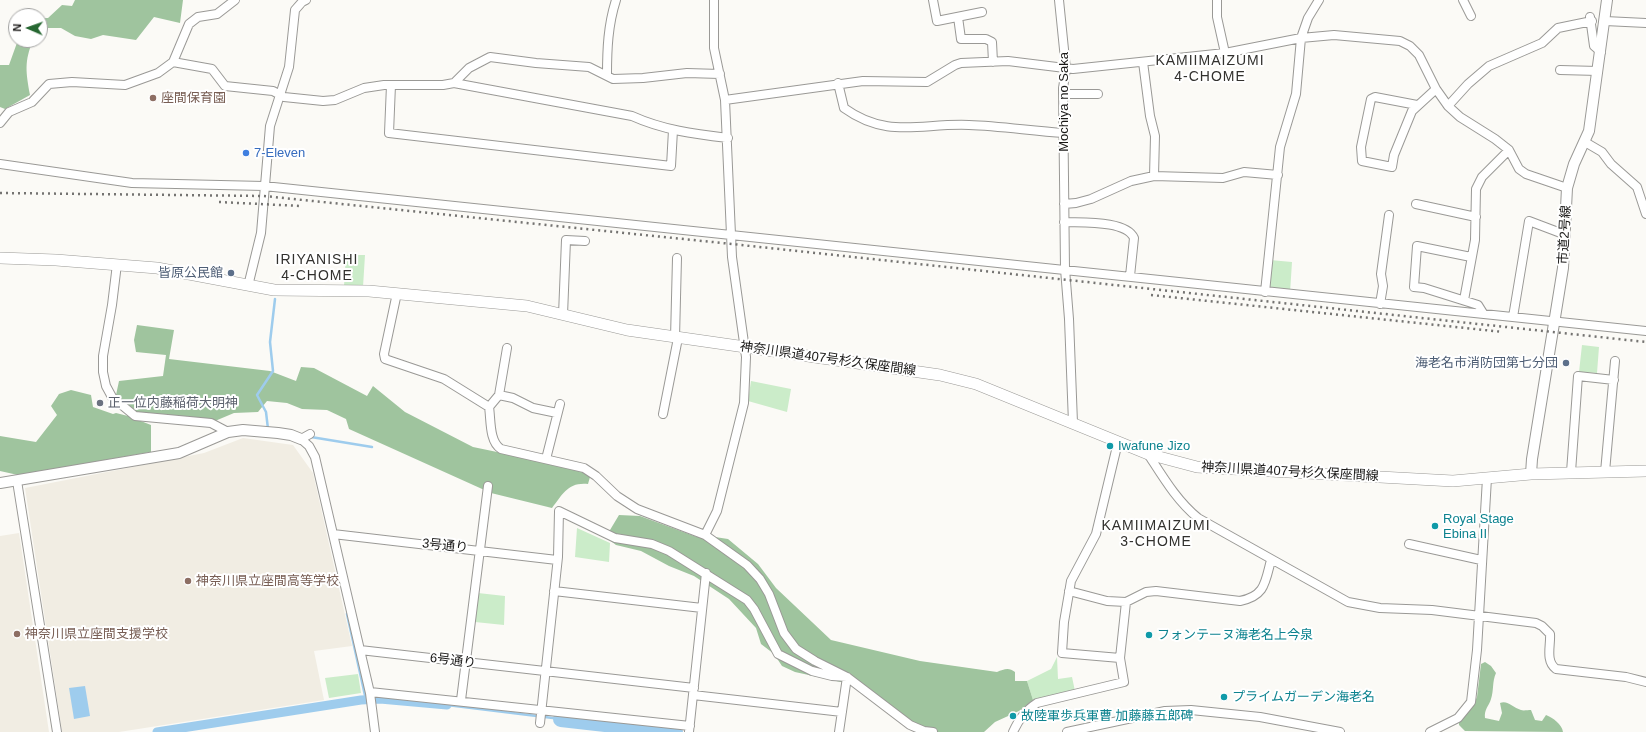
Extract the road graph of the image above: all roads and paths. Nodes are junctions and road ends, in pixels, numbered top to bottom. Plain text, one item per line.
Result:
1 (235, 0) edge
2 (306, 0) edge
3 (616, 0) edge
4 (714, 0) edge
5 (933, 0) edge
6 (1059, 0) edge
7 (1217, 0) edge
8 (1319, 0) edge
9 (1463, 0) edge
10 (1607, 0) edge
11 (982, 12) dead end
12 (1470, 16) dead end
13 (958, 17) junction
14 (1605, 21) junction
15 (1646, 24) edge
16 (1301, 38) junction
17 (1601, 52) junction
18 (1225, 53) junction
19 (173, 62) junction
20 (993, 62) junction
21 (1143, 62) junction
22 (1066, 68) junction
23 (1560, 70) dead end
24 (1598, 71) junction
25 (720, 74) junction
26 (607, 75) junction
27 (454, 83) junction
28 (838, 84) junction
29 (391, 85) junction
30 (1436, 89) junction
31 (279, 94) junction
32 (1063, 94) junction
33 (1098, 94) dead end
34 (725, 100) junction
35 (1417, 105) junction
36 (1448, 106) junction
37 (0, 123) edge
38 (673, 130) junction
39 (1064, 134) junction
40 (728, 138) junction
41 (1585, 142) junction
42 (1509, 150) junction
43 (0, 164) edge
44 (1278, 175) junction
45 (1154, 176) junction
46 (264, 186) junction
47 (1567, 188) junction
48 (1643, 194) edge
49 (1064, 204) junction
50 (1416, 204) dead end
51 (1646, 214) edge
52 (1389, 215) dead end
53 (1476, 217) junction
54 (1064, 222) junction
55 (732, 235) junction
56 (1566, 235) junction
57 (584, 241) dead end
58 (1471, 257) junction
59 (0, 258) edge
60 (677, 258) dead end
61 (117, 264) junction
62 (1065, 269) junction
63 (1130, 276) junction
64 (248, 286) junction
65 (1265, 292) junction
66 (397, 293) junction
67 (1464, 300) junction
68 (1380, 304) junction
69 (1483, 313) junction
70 (563, 315) junction
71 (1513, 317) junction
72 (1554, 320) junction
73 (1646, 331) edge
74 (677, 338) junction
75 (745, 347) junction
76 (508, 348) dead end
77 (1615, 361) dead end
78 (1614, 380) junction
79 (499, 395) junction
80 (560, 404) dead end
81 (489, 407) junction
82 (558, 413) junction
83 (663, 414) dead end
84 (1073, 423) junction
85 (228, 432) junction
86 (310, 434) dead end
87 (302, 440) junction
88 (1118, 442) junction
89 (1148, 454) junction
90 (546, 459) junction
91 (1646, 471) edge
92 (1571, 472) junction
93 (1605, 472) junction
94 (1531, 474) junction
95 (1487, 478) junction
96 (17, 480) junction
97 (0, 483) edge
98 (488, 486) dead end
99 (333, 534) junction
100 (705, 535) junction
101 (1409, 544) dead end
102 (479, 550) junction
103 (557, 560) junction
104 (1271, 560) junction
105 (1481, 560) junction
106 (706, 573) junction
107 (554, 591) junction
108 (1069, 591) junction
109 (1126, 602) junction
110 (702, 608) junction
111 (1478, 616) junction
112 (360, 650) junction
113 (1120, 658) junction
114 (465, 662) junction
115 (546, 672) junction
116 (846, 677) junction
117 (1646, 682) edge
118 (693, 691) junction
119 (370, 692) junction
120 (461, 700) junction
121 (842, 712) junction
122 (541, 717) junction
123 (689, 729) edge
124 (57, 732) edge
125 (375, 732) edge
126 (839, 732) edge
127 (933, 732) edge
128 (1013, 732) edge
129 (1067, 732) edge
130 (1340, 732) edge
131 (1430, 732) edge

1 - 19 street
2 - 31 street
3 - 26 street
4 - 25 street
5 - 13 street
6 - 22 street, Mochiya no Saka
7 - 18 street
8 - 16 street
9 - 12 street
10 - 14 street, 市道2号線
11 - 13 street
13 - 20 street
14 - 15 street
14 - 17 street, 市道2号線
16 - 18 street
16 - 30 street
16 - 44 street
17 - 24 street, 市道2号線
17 - 36 street
18 - 21 street
19 - 31 street
19 - 37 street
20 - 22 street
20 - 28 street
21 - 22 street
21 - 45 street
22 - 32 street, Mochiya no Saka
23 - 24 street
24 - 41 street, 市道2号線
25 - 26 street
25 - 34 street
26 - 27 street
27 - 29 street
27 - 38 street
28 - 34 street
28 - 39 street
29 - 31 street
29 - 38 street
30 - 35 street
30 - 36 street
31 - 46 street
32 - 33 street
32 - 39 street, Mochiya no Saka
34 - 40 street
35 - 35 street
36 - 42 street
38 - 40 street
39 - 49 street, Mochiya no Saka
40 - 55 street
41 - 47 street, 市道2号線
41 - 48 street
42 - 47 street
42 - 53 street
43 - 46 street
44 - 45 street
44 - 65 street
45 - 49 street
46 - 55 street
46 - 64 street
47 - 56 street, 市道2号線
48 - 51 street
49 - 54 street, Mochiya no Saka
50 - 53 street
52 - 68 street
53 - 58 street
54 - 62 street, Mochiya no Saka
54 - 63 street
55 - 62 street
55 - 75 street
56 - 71 street
56 - 72 street, 市道2号線
57 - 70 street
58 - 67 street
58 - 67 street
59 - 61 main road, 神奈川県道407号杉久保座間線
60 - 74 street
61 - 64 main road, 神奈川県道407号杉久保座間線
61 - 85 street
62 - 63 street
62 - 84 street, Mochiya no Saka
63 - 65 street
64 - 66 main road, 神奈川県道407号杉久保座間線
65 - 68 street
66 - 70 main road, 神奈川県道407号杉久保座間線
66 - 81 street
67 - 69 street
68 - 69 street
69 - 71 street
70 - 74 main road, 神奈川県道407号杉久保座間線
71 - 72 street
72 - 73 street
72 - 94 street, 市道2号線
74 - 75 main road, 神奈川県道407号杉久保座間線
74 - 83 street
75 - 84 main road, 神奈川県道407号杉久保座間線
75 - 100 street
76 - 79 street
77 - 78 street
78 - 92 street
78 - 93 street
79 - 81 street
79 - 82 street
80 - 82 street
81 - 90 street
82 - 90 street
84 - 88 main road, 神奈川県道407号杉久保座間線
85 - 87 street
85 - 96 street
86 - 87 street
87 - 99 street
88 - 89 main road, 神奈川県道407号杉久保座間線
88 - 108 street
89 - 95 main road, 神奈川県道407号杉久保座間線
89 - 104 street
90 - 100 street
91 - 93 main road, 神奈川県道407号杉久保座間線
92 - 93 main road, 神奈川県道407号杉久保座間線
92 - 94 main road, 神奈川県道407号杉久保座間線
94 - 95 main road, 神奈川県道407号杉久保座間線
95 - 105 street
96 - 97 street
96 - 124 street
98 - 102 street
99 - 102 street, 3号通り
99 - 112 street
100 - 116 street
101 - 105 street
102 - 103 street, 3号通り
102 - 114 street
103 - 106 street
103 - 107 street
104 - 109 street
104 - 111 street
105 - 111 street
106 - 110 street
106 - 116 street
107 - 110 street
107 - 115 street
108 - 109 street
108 - 113 street
109 - 113 street
110 - 118 street
111 - 117 street
111 - 131 street
112 - 114 street, 6号通り
112 - 119 street
113 - 128 street
114 - 115 street, 6号通り
114 - 120 street
115 - 118 street, 6号通り
115 - 122 street
116 - 121 street
116 - 127 street
118 - 121 street, 6号通り
118 - 123 street
119 - 120 street
119 - 125 street
120 - 122 street
121 - 126 street
122 - 123 street
129 - 130 street

